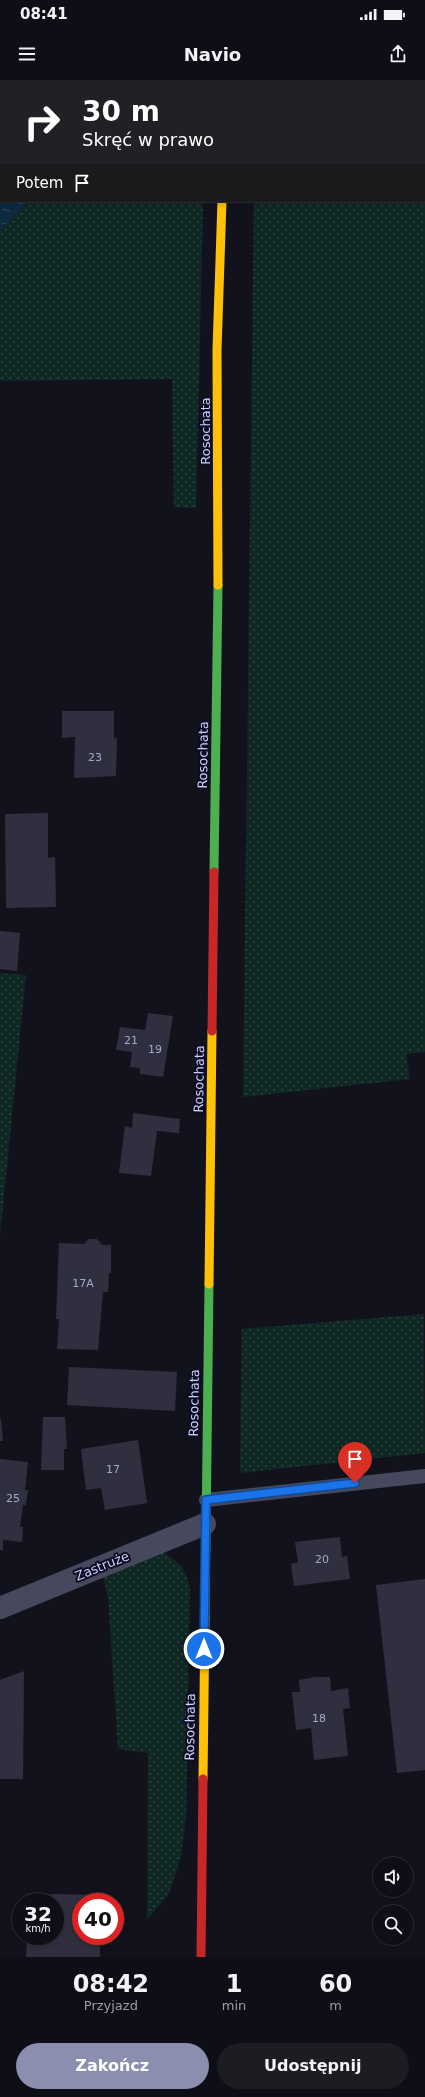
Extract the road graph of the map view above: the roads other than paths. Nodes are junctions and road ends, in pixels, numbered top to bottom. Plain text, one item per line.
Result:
1 (222, 202) edge
2 (425, 1476) edge
3 (206, 1500) junction
4 (205, 1524) junction
5 (0, 1608) edge
6 (201, 1957) edge

1 - 3 street, Rosochata
2 - 3 lane
3 - 4 street, Rosochata
4 - 5 street, Zastruże
4 - 6 street, Rosochata

